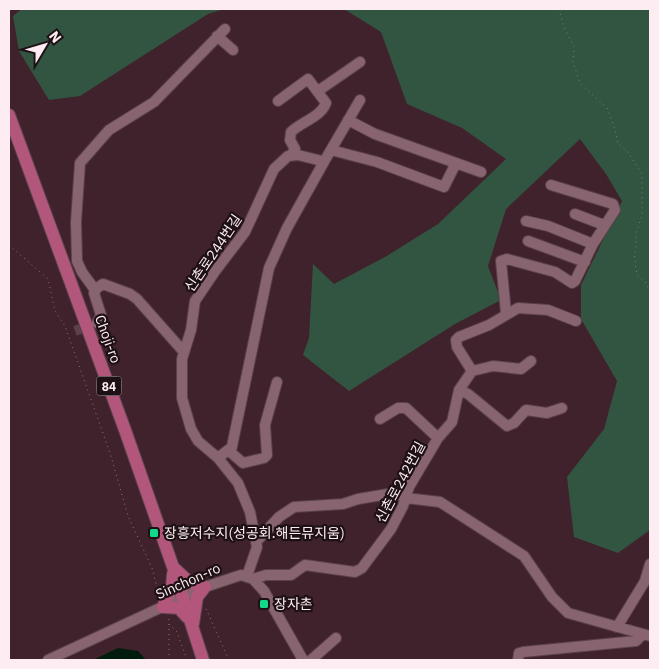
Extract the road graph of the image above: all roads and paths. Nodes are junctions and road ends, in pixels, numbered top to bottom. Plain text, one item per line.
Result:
1 (559, 9) edge
2 (233, 50) dead end
3 (360, 62) dead end
4 (318, 91) junction
5 (360, 100) dead end
6 (278, 101) dead end
7 (9, 115) edge
8 (348, 120) junction
9 (331, 150) junction
10 (291, 155) junction
11 (325, 160) junction
12 (456, 163) junction
13 (481, 172) dead end
14 (551, 186) dead end
15 (575, 214) dead end
16 (526, 221) dead end
17 (604, 225) junction
18 (528, 241) dead end
19 (593, 244) junction
20 (9, 245) edge
21 (585, 262) junction
22 (95, 290) junction
23 (650, 291) edge
24 (506, 313) junction
25 (576, 321) dead end
26 (97, 323) dead end
27 (183, 350) junction
28 (531, 361) dead end
29 (472, 371) junction
30 (277, 382) dead end
31 (459, 390) junction
32 (562, 408) dead end
33 (380, 419) dead end
34 (438, 438) junction
35 (231, 451) junction
36 (218, 458) junction
37 (406, 498) junction
38 (256, 542) junction
39 (650, 564) edge
40 (173, 567) junction
41 (250, 578) junction
42 (203, 589) junction
43 (182, 599) junction
44 (163, 607) junction
45 (168, 624) junction
46 (617, 627) junction
47 (192, 631) junction
48 (647, 635) edge
49 (336, 638) dead end
50 (48, 660) edge
51 (169, 660) edge
52 (187, 660) edge
53 (203, 660) edge
54 (229, 660) edge
55 (303, 660) edge
56 (311, 660) edge
57 (518, 660) edge

1 - 23 path
2 - 22 street
3 - 4 street
4 - 6 street
4 - 10 street
5 - 8 street
7 - 40 main road, Choji-ro / 84
8 - 9 street
8 - 12 street
9 - 11 street
9 - 12 street
10 - 11 street
10 - 27 street, 신촌로244번길
11 - 35 street
12 - 13 street
14 - 17 street
15 - 17 street
16 - 19 street
17 - 19 street
18 - 21 street
19 - 21 street
20 - 44 path
21 - 24 street
22 - 26 street
22 - 27 street
24 - 25 street
24 - 29 street
27 - 36 street, 신촌로244번길
28 - 29 street
29 - 31 street, 신촌로242번길
30 - 35 street
31 - 32 street
31 - 34 street, 신촌로242번길
33 - 34 street
34 - 37 street, 신촌로242번길
35 - 36 street
36 - 38 street, 신촌로244번길
37 - 38 street
37 - 41 street, 신촌로242번길
37 - 46 street
38 - 41 street, 신촌로244번길
39 - 46 street
40 - 42 main road
40 - 43 main road, Choji-ro / 84
40 - 44 main road
41 - 42 street, Sinchon-ro
41 - 55 street
42 - 43 street, Sinchon-ro
42 - 47 main road
42 - 54 path
43 - 44 street, Sinchon-ro
43 - 47 main road, Choji-ro / 84
44 - 45 path
44 - 47 main road
44 - 50 street, Sinchon-ro
45 - 51 path
45 - 52 path
46 - 48 street
47 - 53 main road, Choji-ro / 84
48 - 57 street
49 - 56 street

